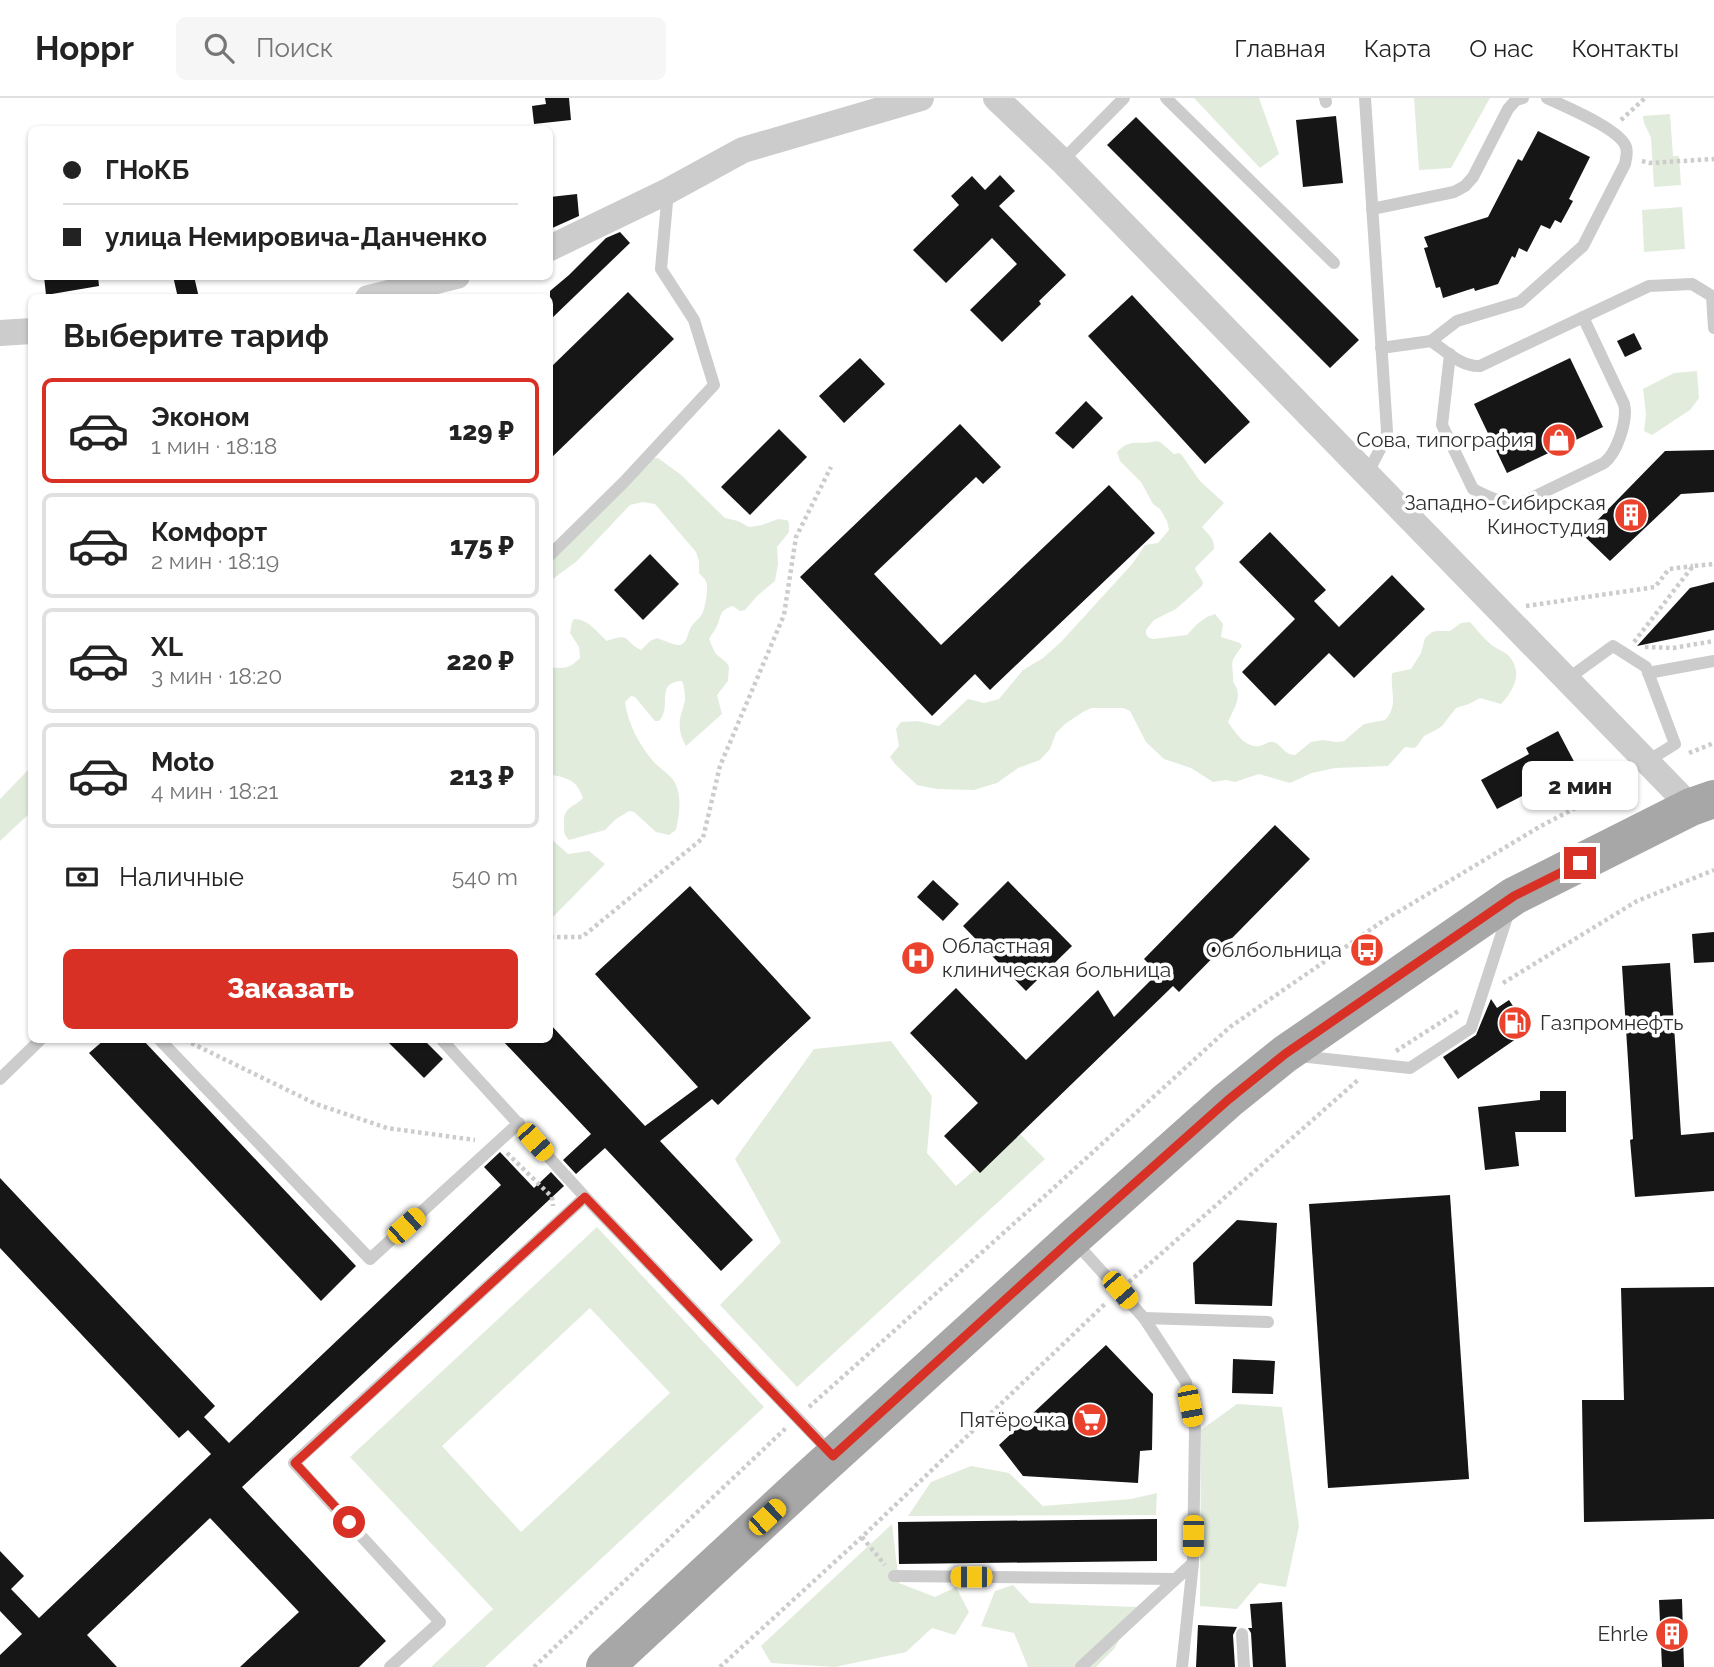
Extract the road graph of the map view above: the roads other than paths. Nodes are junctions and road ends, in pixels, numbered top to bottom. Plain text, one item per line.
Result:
1 (921, 98) edge
2 (996, 98) edge
3 (1124, 98) edge
4 (1166, 98) edge
5 (1365, 98) edge
6 (1522, 98) edge
7 (1547, 98) edge
8 (1062, 161) junction
9 (668, 191) junction
10 (1372, 209) junction
11 (553, 247) edge
12 (1334, 262) dead end
13 (441, 280) edge
14 (384, 294) edge
15 (1713, 296) edge
16 (1583, 317) junction
17 (1714, 328) edge
18 (28, 331) edge
19 (0, 333) edge
20 (1431, 341) junction
21 (1381, 348) junction
22 (1450, 354) junction
23 (1367, 474) junction
24 (553, 552) edge
25 (1714, 661) edge
26 (1648, 673) junction
27 (1566, 680) junction
28 (1646, 762) junction
29 (1702, 803) edge
30 (1514, 896) junction
31 (37, 1043) edge
32 (163, 1043) edge
33 (445, 1043) edge
34 (1285, 1054) junction
35 (0, 1079) edge
36 (519, 1124) junction
37 (585, 1197) junction
38 (1072, 1239) junction
39 (1144, 1318) junction
40 (1268, 1322) dead end
41 (833, 1456) junction
42 (1193, 1563) junction
43 (894, 1576) road end
44 (1175, 1579) junction
45 (1242, 1634) dead end
46 (390, 1667) edge
47 (605, 1667) edge
48 (1081, 1667) edge
49 (1182, 1667) edge
50 (1244, 1667) edge

1 - 9 street
2 - 8 street
3 - 8 lane
4 - 12 lane
5 - 10 lane
6 - 10 lane
7 - 20 lane
8 - 23 street
9 - 11 street
9 - 24 lane
10 - 21 lane
13 - 14 street
15 - 16 lane
15 - 17 lane
16 - 22 lane
16 - 22 lane
18 - 19 street
20 - 21 lane
20 - 22 lane
21 - 23 lane
23 - 27 street
25 - 26 lane
26 - 27 lane
26 - 28 lane
27 - 28 street
28 - 29 street
29 - 30 main road
30 - 34 main road
30 - 34 lane
31 - 35 lane
32 - 36 lane
33 - 36 lane
34 - 38 main road
36 - 37 lane
37 - 41 lane
37 - 46 lane
38 - 39 lane
38 - 41 main road
39 - 40 lane
39 - 42 lane
41 - 47 main road
42 - 44 lane
42 - 49 lane
43 - 44 lane
44 - 48 lane
45 - 50 lane

